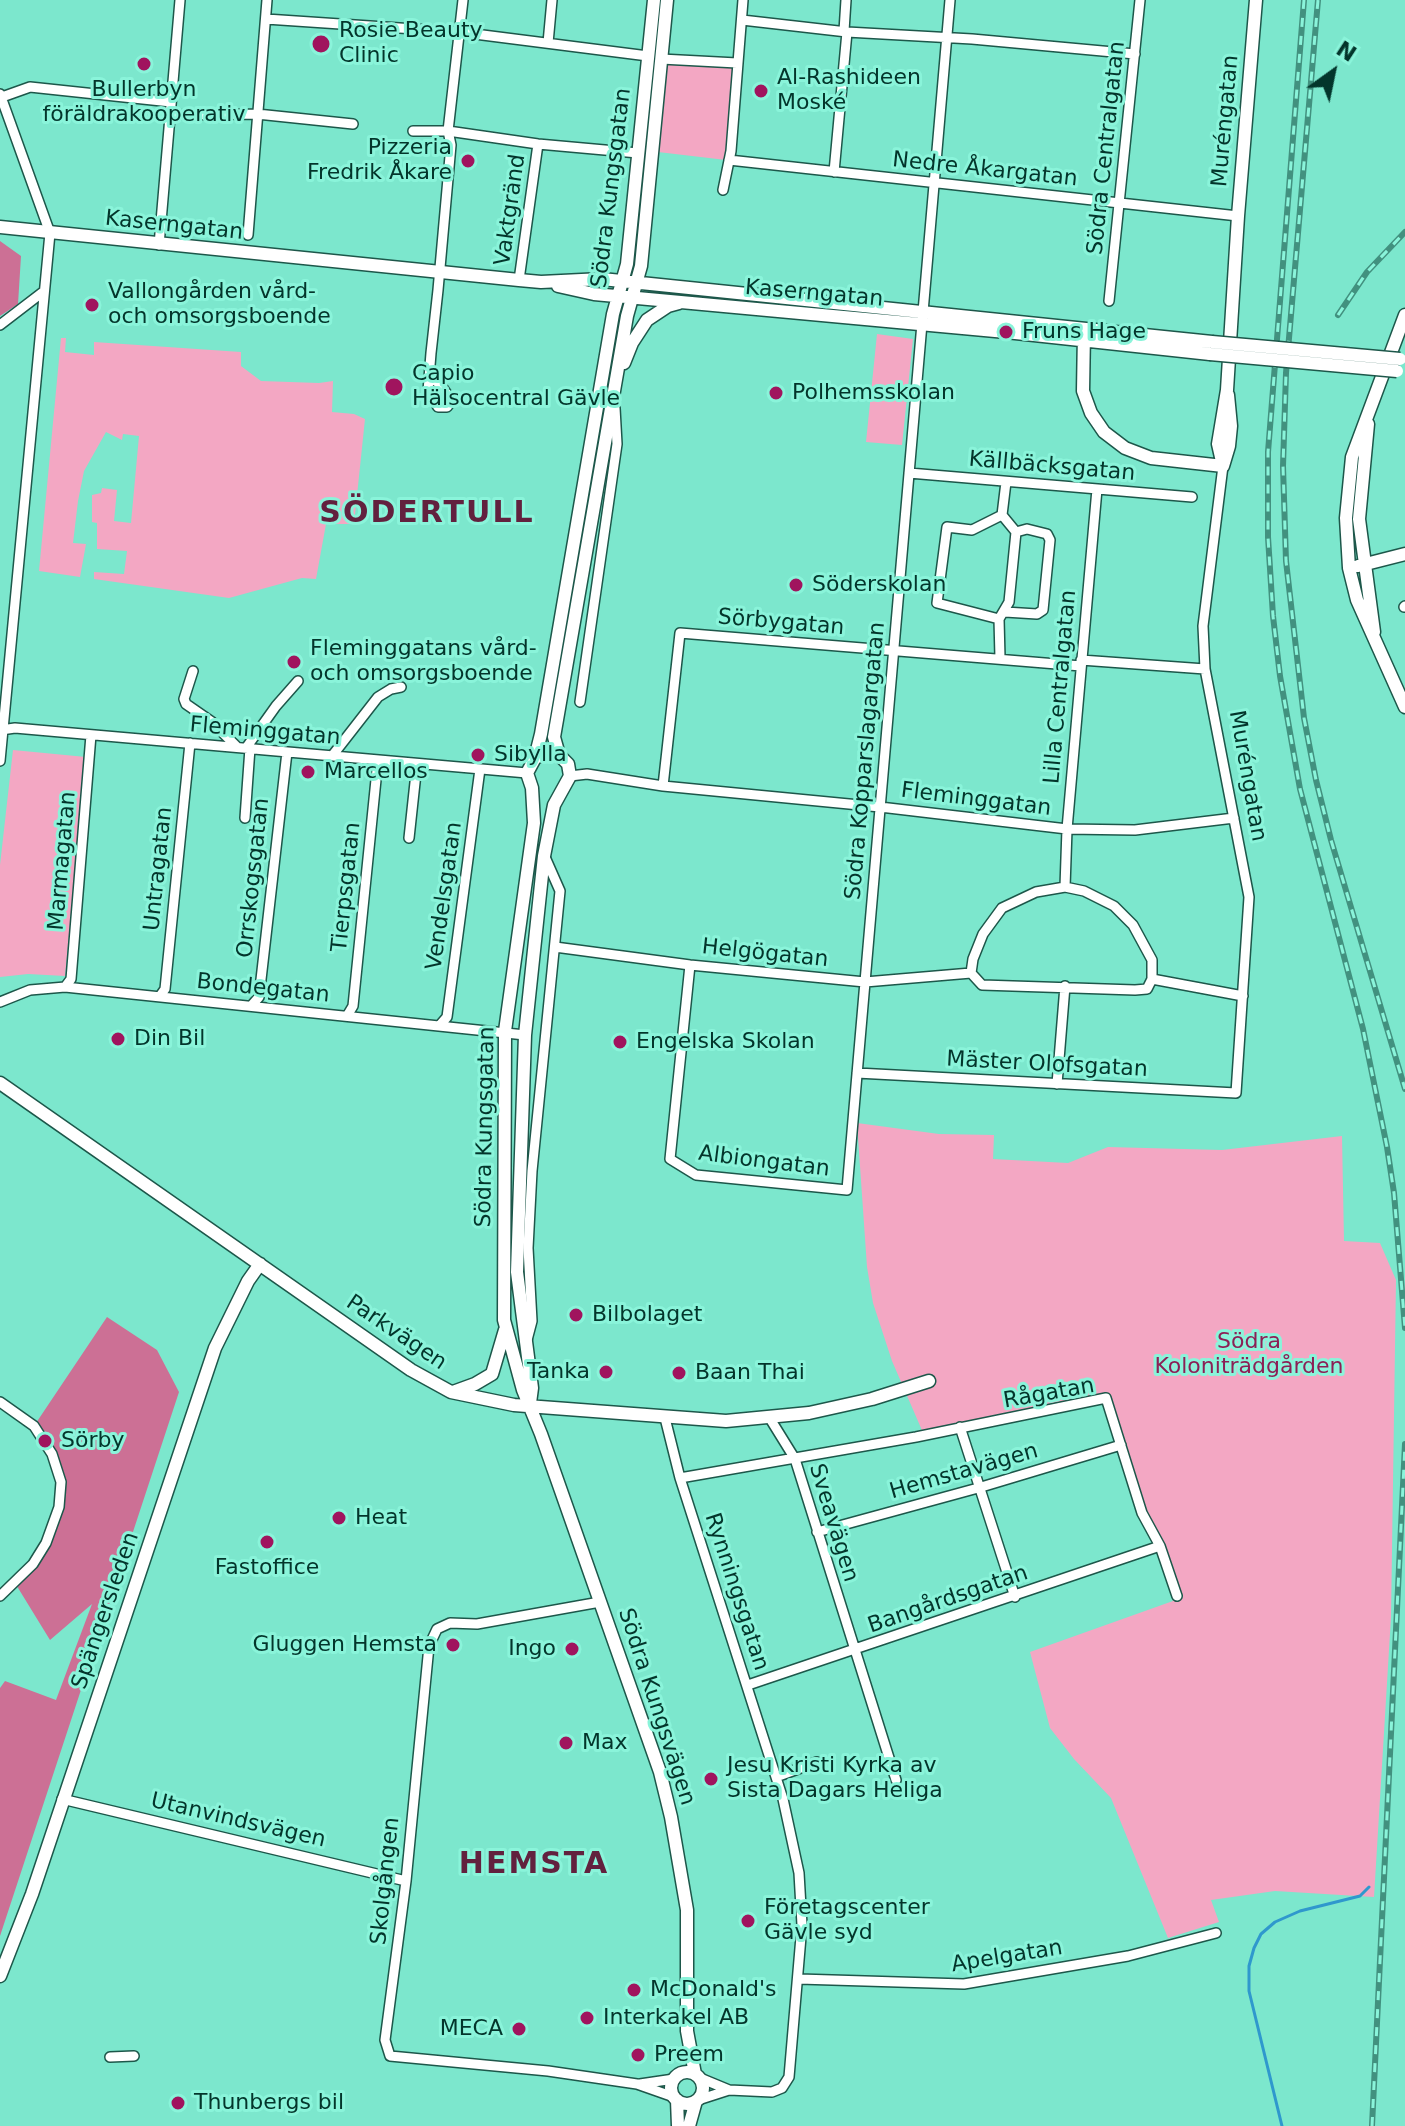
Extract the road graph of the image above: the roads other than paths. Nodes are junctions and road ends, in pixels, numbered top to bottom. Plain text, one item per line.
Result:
1 (180, 0) edge
2 (267, 0) edge
3 (463, 0) edge
4 (552, 0) edge
5 (654, 0) edge
6 (667, 0) edge
7 (743, 0) edge
8 (846, 0) edge
9 (950, 0) edge
10 (1140, 0) edge
11 (1256, 0) edge
12 (266, 19) junction
13 (742, 20) junction
14 (459, 32) junction
15 (845, 32) junction
16 (946, 40) junction
17 (548, 43) junction
18 (1135, 54) junction
19 (655, 58) junction
20 (737, 63) junction
21 (1, 95) edge
22 (171, 102) junction
23 (257, 114) junction
24 (171, 115) junction
25 (353, 124) dead end
26 (413, 131) dead end
27 (448, 131) junction
28 (538, 144) junction
29 (638, 153) junction
30 (729, 160) junction
31 (834, 172) junction
32 (934, 183) junction
33 (723, 190) dead end
34 (1120, 203) junction
35 (1238, 216) junction
36 (0, 227) edge
37 (50, 233) junction
38 (248, 235) dead end
39 (159, 245) junction
40 (440, 272) junction
41 (519, 280) junction
42 (541, 282) junction
43 (630, 282) junction
44 (43, 292) junction
45 (626, 297) junction
46 (1109, 301) dead end
47 (691, 302) junction
48 (1405, 315) edge
49 (922, 318) junction
50 (0, 325) edge
51 (1084, 334) junction
52 (1402, 365) edge
53 (429, 377) dead end
54 (614, 392) junction
55 (1369, 408) junction
56 (1223, 466) junction
57 (909, 473) junction
58 (1006, 482) junction
59 (1097, 489) junction
60 (1192, 497) dead end
61 (1002, 515) junction
62 (1016, 532) junction
63 (1405, 554) edge
64 (1364, 565) junction
65 (1349, 568) junction
66 (1002, 615) junction
67 (1374, 639) junction
68 (894, 651) junction
69 (1000, 658) junction
70 (1081, 663) junction
71 (1205, 669) junction
72 (193, 671) dead end
73 (298, 681) dead end
74 (401, 687) dead end
75 (580, 702) dead end
76 (1405, 707) edge
77 (2, 730) edge
78 (91, 735) junction
79 (190, 743) junction
80 (245, 748) junction
81 (287, 752) junction
82 (559, 755) junction
83 (332, 756) junction
84 (535, 758) junction
85 (378, 760) junction
86 (0, 761) edge
87 (417, 764) junction
88 (480, 769) junction
89 (527, 773) junction
90 (570, 776) junction
91 (663, 786) junction
92 (532, 788) junction
93 (559, 793) junction
94 (880, 807) junction
95 (245, 818) dead end
96 (1234, 818) junction
97 (1067, 829) junction
98 (409, 838) dead end
99 (544, 856) junction
100 (1065, 887) junction
101 (555, 947) junction
102 (690, 965) junction
103 (971, 973) junction
104 (1152, 979) junction
105 (865, 982) junction
106 (1065, 986) junction
107 (65, 987) junction
108 (160, 996) junction
109 (1243, 996) junction
110 (0, 1002) edge
111 (252, 1005) junction
112 (347, 1016) junction
113 (440, 1025) junction
114 (505, 1031) junction
115 (525, 1035) junction
116 (857, 1073) junction
117 (0, 1083) edge
118 (1057, 1084) junction
119 (1236, 1093) joint
120 (847, 1190) joint
121 (260, 1264) junction
122 (506, 1327) junction
123 (526, 1348) junction
124 (929, 1381) dead end
125 (451, 1392) junction
126 (0, 1402) edge
127 (529, 1406) junction
128 (769, 1417) junction
129 (665, 1418) junction
130 (960, 1427) junction
131 (1121, 1445) junction
132 (795, 1459) junction
133 (680, 1478) junction
134 (978, 1488) junction
135 (817, 1532) junction
136 (1160, 1546) junction
137 (0, 1596) edge
138 (1177, 1596) dead end
139 (1015, 1597) junction
140 (600, 1602) junction
141 (854, 1650) junction
142 (748, 1685) junction
143 (817, 1762) dead end
144 (776, 1777) junction
145 (896, 1780) dead end
146 (62, 1799) junction
147 (406, 1881) junction
148 (1216, 1933) dead end
149 (0, 1976) edge
150 (799, 1979) junction
151 (687, 2031) junction
152 (134, 2056) dead end
153 (110, 2057) dead end
154 (698, 2076) junction
155 (675, 2078) junction
156 (637, 2084) junction
157 (729, 2090) junction
158 (675, 2098) junction
159 (697, 2100) junction
160 (678, 2126) edge
161 (689, 2126) edge

1 - 22 street
2 - 12 street
3 - 14 street
4 - 17 street
5 - 19 main road, Södra Kungsgatan
6 - 19 main road, Södra Kungsgatan
7 - 13 street
8 - 15 street
9 - 16 street, Södra Kopparslagargatan
10 - 18 street, Södra Centralgatan
11 - 35 main road, Muréngatan
12 - 14 street
12 - 23 street
13 - 15 street
13 - 20 street
14 - 17 street
14 - 27 street
15 - 16 street
15 - 31 street
16 - 18 street
16 - 32 street, Södra Kopparslagargatan
17 - 19 street
18 - 34 street, Södra Centralgatan
19 - 20 street
19 - 29 main road, Södra Kungsgatan
19 - 43 main road, Södra Kungsgatan
20 - 30 street
21 - 22 street
21 - 37 street
22 - 24 street
23 - 24 street
23 - 25 street
23 - 38 street
24 - 39 street
26 - 27 street
27 - 28 street
27 - 40 street
28 - 29 street
28 - 41 street, Vaktgränd
29 - 43 main road, Södra Kungsgatan
30 - 31 street, Nedre Åkargatan
30 - 33 street
31 - 32 street, Nedre Åkargatan
32 - 34 street, Nedre Åkargatan
32 - 49 street, Södra Kopparslagargatan
34 - 35 street, Nedre Åkargatan
34 - 46 street, Södra Centralgatan
35 - 56 main road, Muréngatan
36 - 37 main road, Kaserngatan
37 - 39 main road, Kaserngatan
37 - 44 street
39 - 40 main road, Kaserngatan
40 - 41 main road, Kaserngatan
40 - 53 street
41 - 42 main road, Kaserngatan
42 - 43 main road, Kaserngatan
42 - 45 main road, Kaserngatan
43 - 45 main road, Södra Kungsgatan
43 - 49 main road, Kaserngatan
44 - 50 street
44 - 77 street
45 - 47 main road, Kaserngatan
45 - 54 main road, Södra Kungsgatan
45 - 84 main road, Södra Kungsgatan
47 - 49 main road, Kaserngatan
47 - 54 main road
48 - 55 main road
49 - 51 main road, Kaserngatan
49 - 57 street, Södra Kopparslagargatan
51 - 52 main road, Kaserngatan, bridge
51 - 56 main road
54 - 75 street, Södra Kungsgatan
54 - 82 main road, Södra Kungsgatan
55 - 64 main road
55 - 65 main road
56 - 71 street, Muréngatan
57 - 58 street, Källbäcksgatan
57 - 68 street, Södra Kopparslagargatan
58 - 59 street, Källbäcksgatan
58 - 61 street
59 - 60 street, Källbäcksgatan
59 - 70 street, Lilla Centralgatan
61 - 62 street
61 - 66 street
62 - 66 street
62 - 66 street
63 - 64 main road
64 - 65 main road
64 - 67 main road
65 - 67 main road
66 - 69 street
67 - 76 main road
68 - 69 street, Sörbygatan
68 - 91 street, Sörbygatan
68 - 94 street, Södra Kopparslagargatan
69 - 70 street, Sörbygatan
70 - 71 street, Sörbygatan
70 - 97 street, Lilla Centralgatan
71 - 96 street, Muréngatan
72 - 80 street
73 - 80 street
74 - 83 street
77 - 78 street, Fleminggatan
77 - 86 street
78 - 79 street, Fleminggatan
78 - 107 street, Marmagatan
79 - 80 street, Fleminggatan
79 - 108 street, Untragatan
80 - 81 street, Fleminggatan
80 - 95 street
81 - 83 street, Fleminggatan
81 - 111 street, Orrskogsgatan
82 - 84 main road
82 - 90 main road, Södra Kungsgatan
83 - 85 street, Fleminggatan
84 - 89 main road, Södra Kungsgatan
85 - 87 street, Fleminggatan
85 - 112 street, Tierpsgatan
87 - 88 street, Fleminggatan
87 - 98 street
88 - 89 street, Fleminggatan
88 - 113 street, Vendelsgatan
89 - 92 main road, Södra Kungsgatan
90 - 91 street, Fleminggatan
90 - 93 main road, Södra Kungsgatan
91 - 94 street, Fleminggatan
92 - 93 main road
92 - 114 main road, Södra Kungsgatan
93 - 99 main road, Södra Kungsgatan
94 - 97 street, Fleminggatan
94 - 105 street, Södra Kopparslagargatan
96 - 97 street, Fleminggatan
96 - 109 street, Muréngatan
97 - 100 street, Lilla Centralgatan
99 - 101 street, Södra Kungsgatan
99 - 115 main road, Södra Kungsgatan
100 - 103 street
100 - 104 street
101 - 102 street, Helgögatan
101 - 123 street, Södra Kungsgatan
102 - 105 street, Helgögatan
102 - 120 street, Albiongatan
103 - 105 street, Helgögatan
103 - 106 street
104 - 106 street
104 - 109 street
105 - 116 street, Södra Kopparslagargatan
106 - 118 street
107 - 108 street, Bondegatan
107 - 110 street, Bondegatan
108 - 111 street, Bondegatan
109 - 119 street, Muréngatan
111 - 112 street, Bondegatan
112 - 113 street, Bondegatan
113 - 114 street, Bondegatan
114 - 115 street, Bondegatan
114 - 122 main road, Södra Kungsgatan
115 - 123 main road, Södra Kungsgatan
116 - 118 street, Mäster Olofsgatan
116 - 120 street, Södra Kopparslagargatan
117 - 121 main road, Parkvägen
118 - 119 street, Mäster Olofsgatan
121 - 125 main road, Parkvägen
121 - 146 main road, Spängersleden
122 - 125 main road
122 - 127 main road, Södra Kungsgatan
123 - 127 main road, Södra Kungsgatan
124 - 128 main road, Parkvägen
125 - 127 main road, Parkvägen
126 - 137 street
127 - 129 main road, Parkvägen
127 - 140 main road, Södra Kungsvägen
128 - 129 main road, Parkvägen
128 - 132 street
129 - 133 street, Rynningsgatan
130 - 131 street, Rågatan
130 - 132 street, Rågatan
130 - 134 street
131 - 134 street, Hemstavägen
131 - 136 street, Rågatan
132 - 133 street, Rågatan
132 - 135 street, Sveavägen
133 - 142 street, Rynningsgatan
134 - 135 street, Hemstavägen
134 - 139 street
135 - 141 street, Sveavägen
136 - 138 street, Rågatan
136 - 139 street, Bangårdsgatan
139 - 141 street, Bangårdsgatan
140 - 147 street, Skolgången
140 - 151 main road, Södra Kungsvägen
141 - 142 street, Bangårdsgatan
141 - 145 street, Sveavägen
142 - 144 street, Rynningsgatan
143 - 144 street
144 - 150 street, Rynningsgatan
146 - 147 street, Utanvindsvägen
146 - 149 main road, Spängersleden
147 - 156 street, Skolgången
148 - 150 street, Apelgatan
150 - 157 street, Rynningsgatan
151 - 154 main road, Södra Kungsvägen
151 - 155 main road, Södra Kungsvägen
152 - 153 street
154 - 155 main road
154 - 157 street
154 - 159 main road
155 - 156 street, Skolgången
155 - 158 main road
156 - 158 street, Skolgången
157 - 159 street
158 - 159 main road
158 - 160 main road
159 - 161 main road

